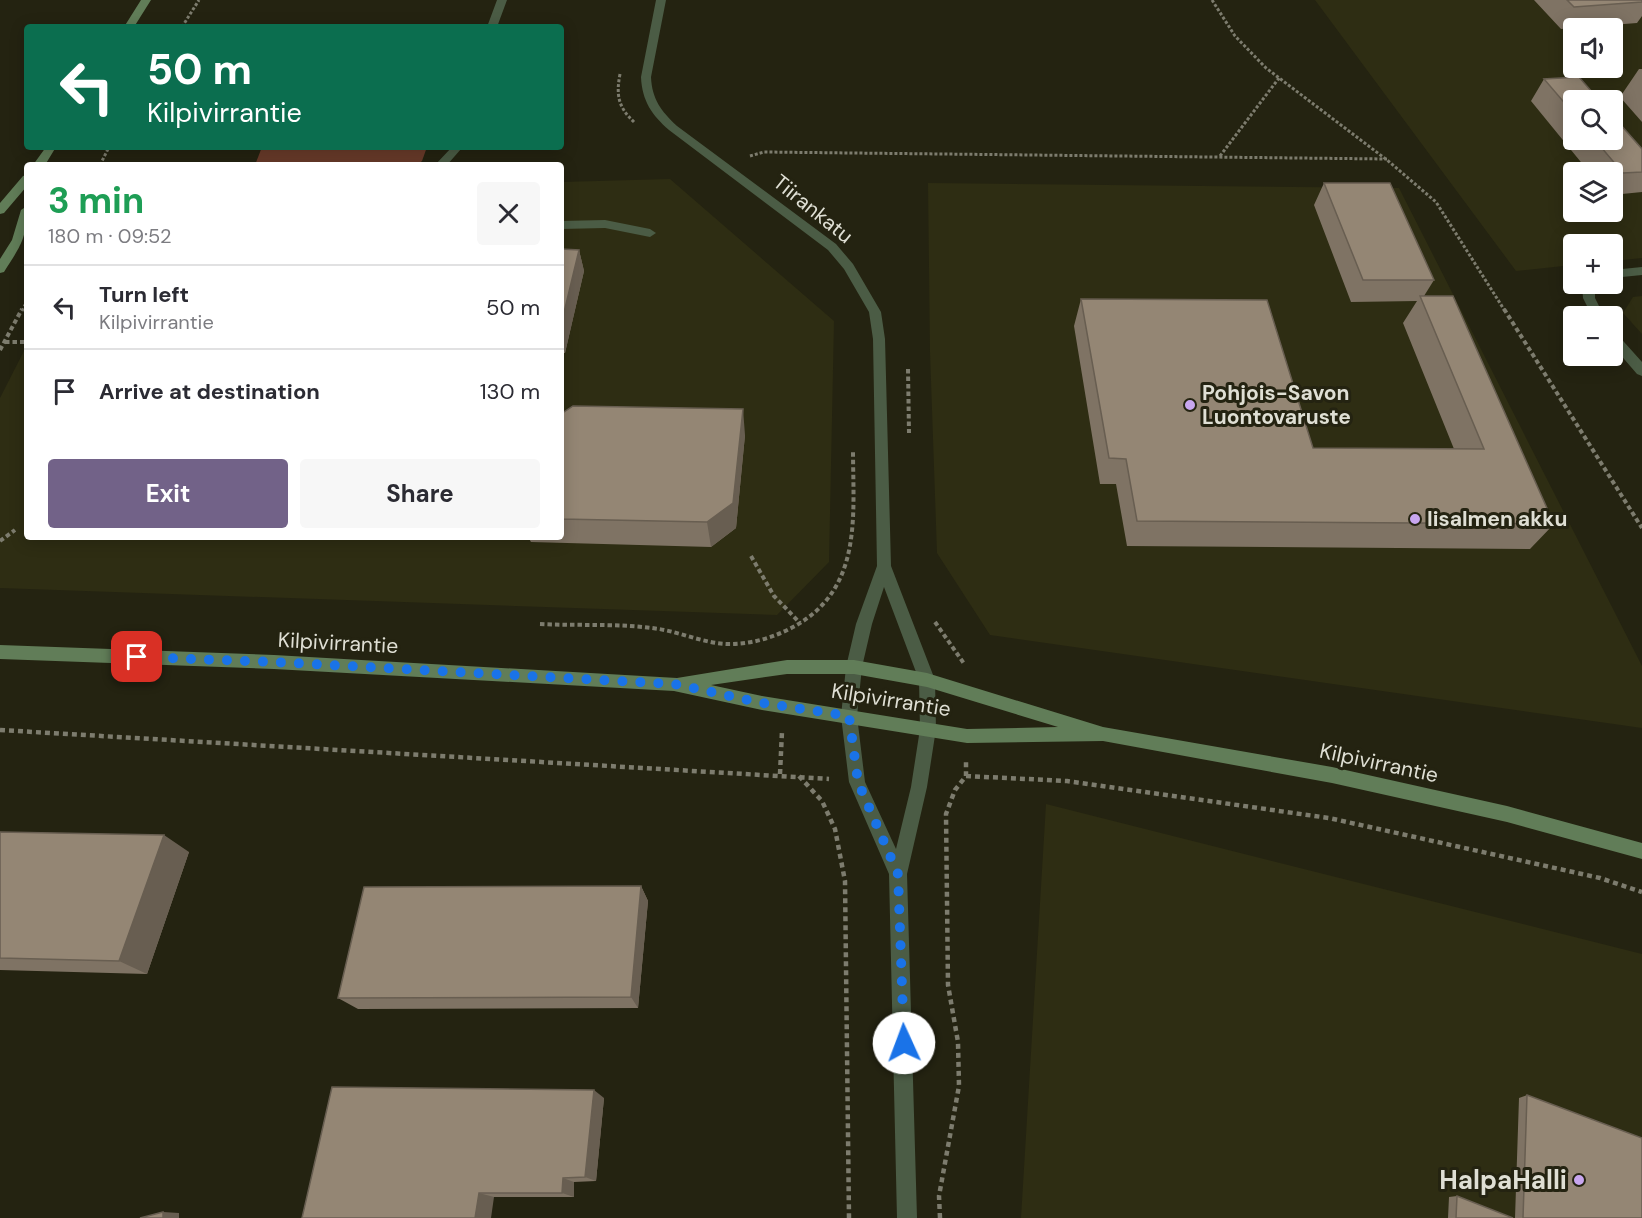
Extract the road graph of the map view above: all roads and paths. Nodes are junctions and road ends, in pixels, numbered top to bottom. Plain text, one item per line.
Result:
1 (146, 0) edge
2 (200, 0) edge
3 (502, 0) edge
4 (661, 0) edge
5 (1212, 0) edge
6 (131, 24) edge
7 (184, 24) edge
8 (493, 24) edge
9 (621, 70) dead end
10 (1279, 78) junction
11 (636, 123) dead end
12 (455, 150) edge
13 (1219, 156) junction
14 (1388, 159) junction
15 (444, 162) edge
16 (753, 164) dead end
17 (24, 182) edge
18 (0, 210) edge
19 (24, 220) edge
20 (564, 225) edge
21 (650, 233) dead end
22 (0, 270) edge
23 (1642, 271) edge
24 (1623, 273) edge
25 (24, 307) edge
26 (5, 342) junction
27 (24, 342) edge
28 (1623, 349) edge
29 (0, 350) edge
30 (908, 368) dead end
31 (1642, 371) edge
32 (909, 435) dead end
33 (853, 440) dead end
34 (1642, 528) edge
35 (15, 530) dead end
36 (0, 541) edge
37 (751, 556) dead end
38 (884, 566) junction
39 (933, 620) dead end
40 (800, 623) junction
41 (540, 624) dead end
42 (0, 652) edge
43 (966, 666) dead end
44 (854, 668) junction
45 (927, 680) junction
46 (674, 684) junction
47 (849, 716) junction
48 (0, 729) edge
49 (928, 729) junction
50 (1103, 734) junction
51 (782, 741) dead end
52 (780, 774) junction
53 (799, 776) junction
54 (825, 778) dead end
55 (1642, 851) edge
56 (898, 874) junction
57 (1642, 892) edge
58 (849, 1218) edge
59 (907, 1218) edge
60 (940, 1218) edge

1 - 6 street
2 - 7 path
3 - 8 street
4 - 38 street, Tiirankatu
5 - 10 path
9 - 11 path
10 - 13 path
10 - 14 path
12 - 15 street
13 - 14 path
13 - 16 path
14 - 34 path
17 - 18 street
19 - 22 street
20 - 21 street
23 - 24 street
25 - 26 path
26 - 27 path
26 - 29 path
28 - 31 street
30 - 32 path
33 - 40 path
35 - 36 path
37 - 40 path
38 - 44 street, Tiirankatu
38 - 45 street, Tiirankatu
39 - 43 path
40 - 41 path
42 - 46 street, Kilpivirrantie
44 - 45 street, Kilpivirrantie
44 - 46 street, Kilpivirrantie
44 - 47 street, Tiirankatu
45 - 49 street, Tiirankatu
45 - 50 street, Kilpivirrantie
46 - 47 street, Kilpivirrantie
47 - 49 street, Kilpivirrantie
47 - 56 street, Tiirankatu
48 - 52 path
49 - 50 street, Kilpivirrantie
49 - 56 street, Tiirankatu
50 - 55 street, Kilpivirrantie
51 - 52 path
52 - 53 path
53 - 54 path
53 - 58 path
56 - 59 street
57 - 60 path

